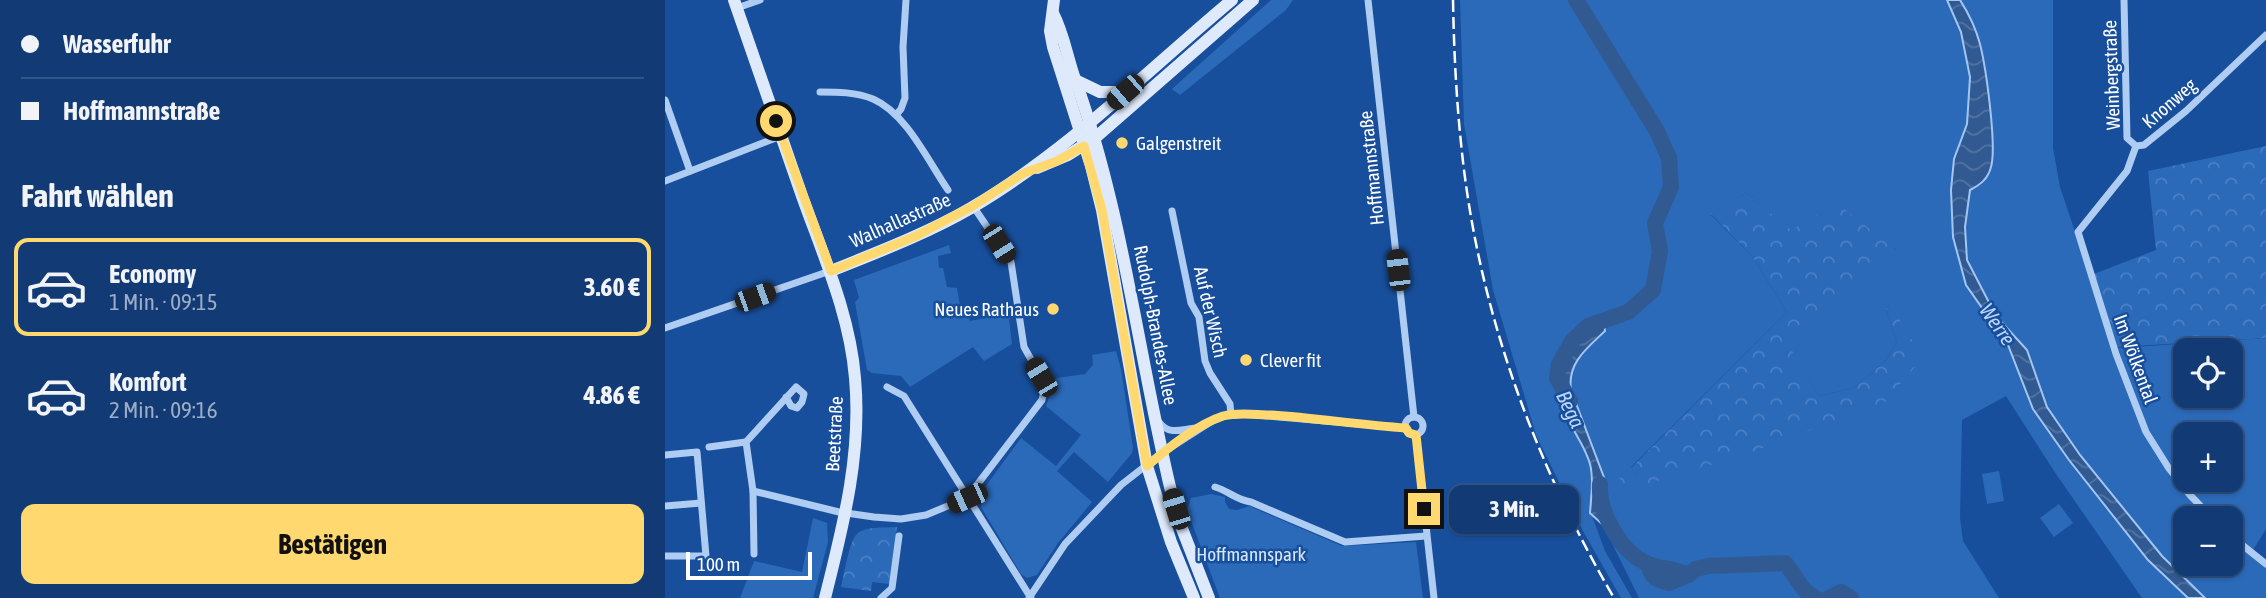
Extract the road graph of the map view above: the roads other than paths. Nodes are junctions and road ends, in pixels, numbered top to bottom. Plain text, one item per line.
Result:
1 (760, 0) edge
2 (906, 0) edge
3 (1232, 0) edge
4 (1253, 0) edge
5 (1368, 0) edge
6 (2124, 0) edge
7 (736, 4) edge
8 (1054, 6) edge
9 (2266, 35) edge
10 (1075, 80) junction
11 (820, 92) dead end
12 (1125, 92) junction
13 (665, 100) edge
14 (896, 115) junction
15 (1090, 122) junction
16 (1079, 131) junction
17 (781, 136) junction
18 (1095, 138) junction
19 (1084, 146) junction
20 (2136, 146) junction
21 (690, 171) junction
22 (1024, 173) junction
23 (665, 181) edge
24 (948, 190) dead end
25 (973, 206) junction
26 (1173, 211) dead end
27 (2078, 232) joint
28 (831, 271) junction
29 (665, 328) edge
30 (887, 387) dead end
31 (786, 397) dead end
32 (1231, 415) junction
33 (1414, 417) junction
34 (1155, 418) junction
35 (1199, 428) junction
36 (1406, 428) junction
37 (1416, 435) junction
38 (745, 442) junction
39 (709, 447) dead end
40 (1162, 453) junction
41 (665, 455) edge
42 (1147, 466) junction
43 (1215, 487) dead end
44 (753, 491) junction
45 (967, 498) junction
46 (701, 503) junction
47 (665, 506) edge
48 (2201, 506) edge
49 (846, 513) junction
50 (899, 536) dead end
51 (1426, 536) junction
52 (2243, 546) edge
53 (754, 554) dead end
54 (665, 556) edge
55 (2266, 564) edge
56 (1030, 597) edge
57 (825, 598) edge
58 (881, 598) edge
59 (1194, 598) edge
60 (1209, 598) edge
61 (1434, 598) edge

1 - 7 street
2 - 14 street
3 - 12 main road, Walhallastraße
4 - 18 main road, Walhallastraße
5 - 33 street, Hoffmannstraße
6 - 20 street, Weinbergstraße
7 - 17 main road, Beetstraße
8 - 10 main road, Rudolph-Brandes-Allee
8 - 16 main road, Rudolph-Brandes-Allee
9 - 20 street, Knonweg
10 - 12 main road
10 - 15 main road, Rudolph-Brandes-Allee
11 - 14 street
12 - 15 main road, Walhallastraße
13 - 21 street
14 - 24 street
15 - 16 main road, Walhallastraße
15 - 18 main road, Rudolph-Brandes-Allee
16 - 19 main road, Rudolph-Brandes-Allee
16 - 22 main road, Walhallastraße
17 - 21 street
17 - 28 main road, Beetstraße
18 - 19 main road, Walhallastraße
18 - 34 main road, Rudolph-Brandes-Allee
19 - 22 main road, Walhallastraße
19 - 42 main road, Rudolph-Brandes-Allee
20 - 27 street, Knonweg
21 - 23 street
22 - 25 main road, Walhallastraße
25 - 28 main road, Walhallastraße
25 - 45 street
26 - 32 street, Auf der Wisch
27 - 48 street, Im Wölkental
28 - 29 street, Walhallastraße
28 - 49 main road, Beetstraße
30 - 45 street
31 - 38 street
32 - 35 street
32 - 36 street
33 - 36 street
33 - 37 street
34 - 35 street
34 - 40 main road, Rudolph-Brandes-Allee
35 - 40 street
36 - 37 street
37 - 51 street
38 - 39 street
38 - 44 street
40 - 42 street
40 - 60 main road, Rudolph-Brandes-Allee
41 - 46 street
42 - 56 street
42 - 59 main road, Rudolph-Brandes-Allee
43 - 51 street
44 - 49 street
44 - 53 street
45 - 49 street
45 - 56 street
46 - 47 street
46 - 54 street
49 - 57 main road, Beetstraße
50 - 58 street
51 - 61 street
52 - 55 street

